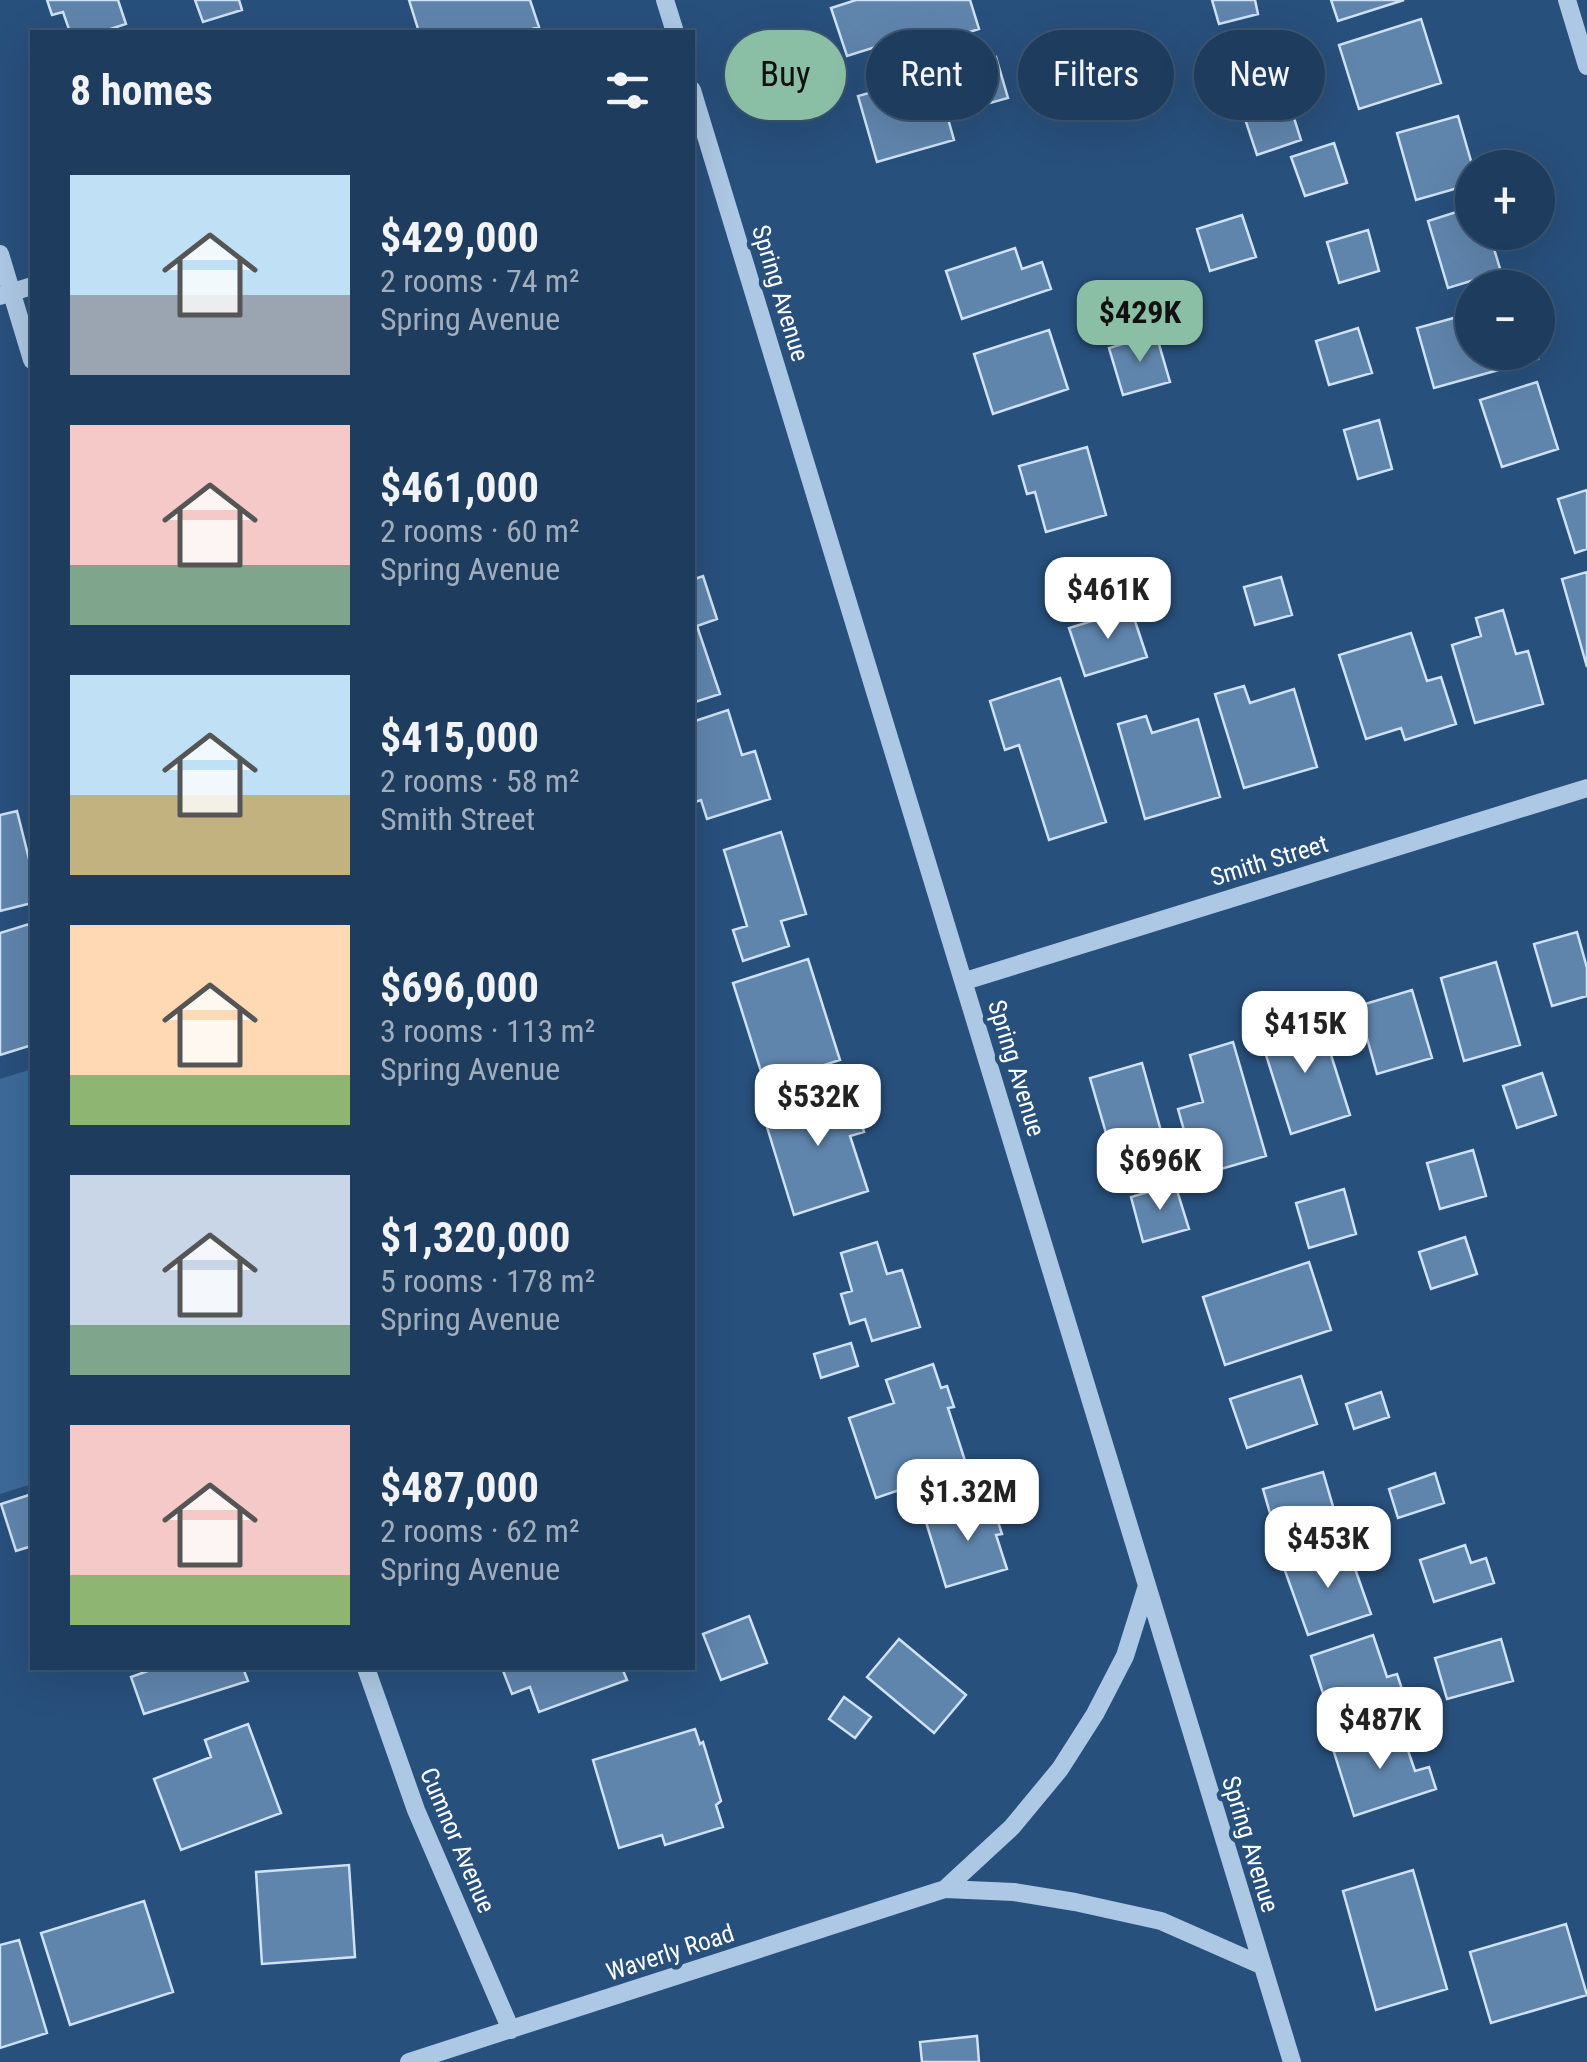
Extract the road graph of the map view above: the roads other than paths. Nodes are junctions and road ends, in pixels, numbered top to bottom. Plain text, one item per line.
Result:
1 (665, 0) edge
2 (1567, 0) edge
3 (674, 30) edge
4 (1587, 66) edge
5 (695, 100) edge
6 (0, 254) edge
7 (30, 287) edge
8 (6, 294) edge
9 (30, 355) edge
10 (1587, 788) edge
11 (965, 981) junction
12 (1147, 1585) junction
13 (367, 1670) edge
14 (945, 1889) junction
15 (1261, 1965) junction
16 (511, 2030) junction
17 (409, 2062) edge
18 (1292, 2062) edge

1 - 3 street
2 - 4 street
5 - 11 street, Spring Avenue
6 - 8 street
7 - 8 street
8 - 9 street
10 - 11 street, Smith Street
11 - 12 street, Spring Avenue
12 - 14 street, Waverly Road
12 - 15 street, Spring Avenue
13 - 16 street, Cumnor Avenue
14 - 15 street, Waverly Road
14 - 16 street, Waverly Road
15 - 18 street, Spring Avenue
16 - 17 street, Waverly Road

